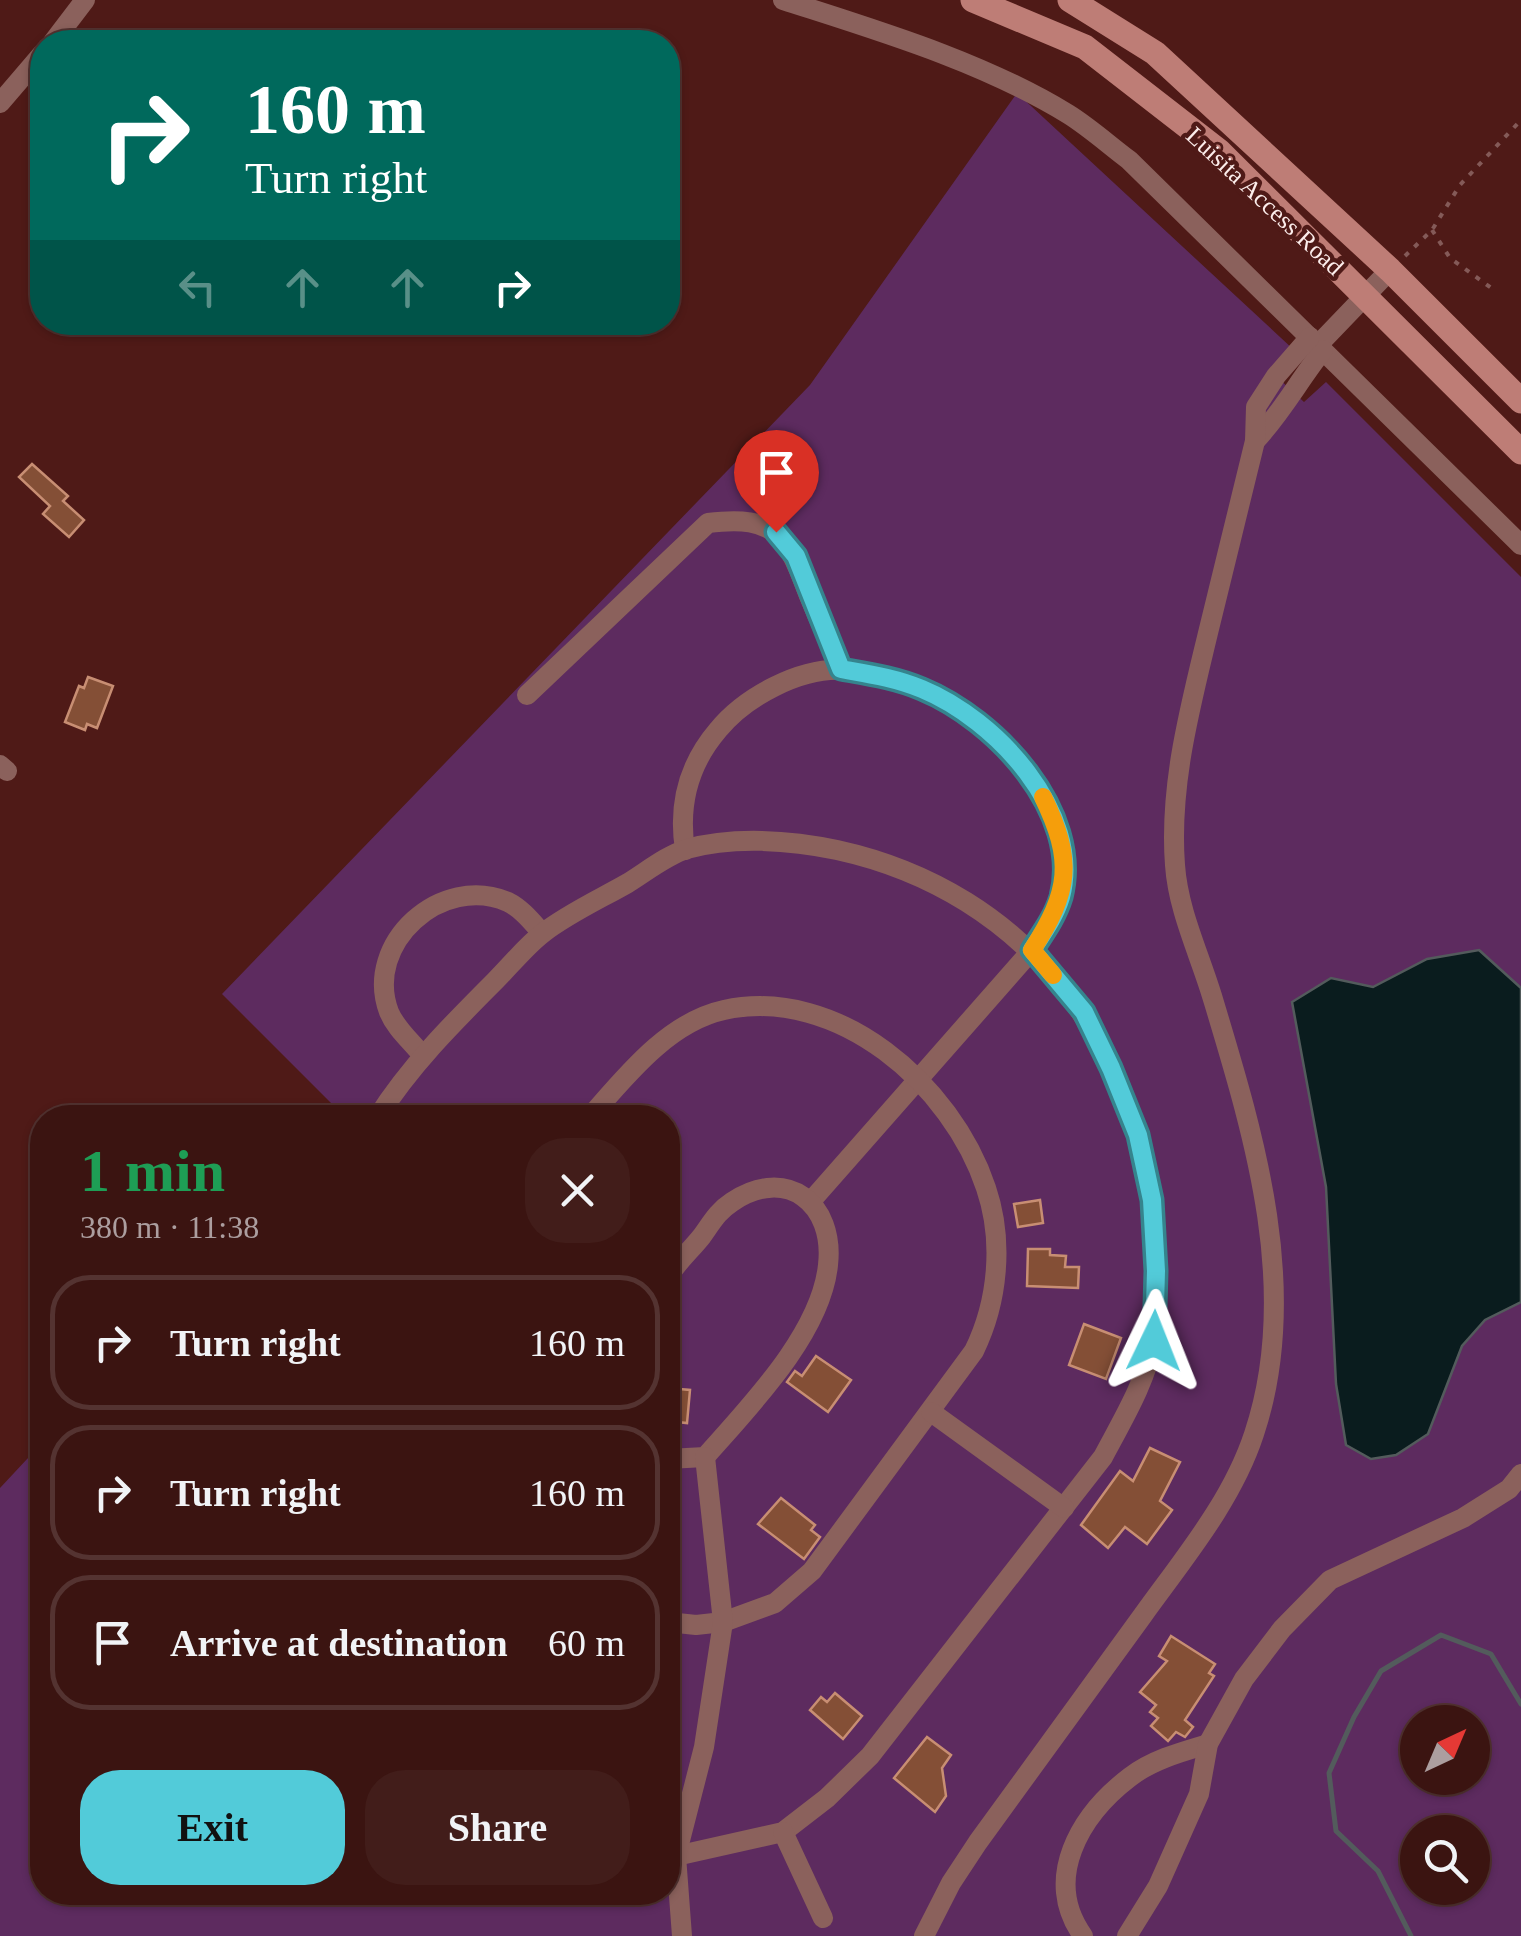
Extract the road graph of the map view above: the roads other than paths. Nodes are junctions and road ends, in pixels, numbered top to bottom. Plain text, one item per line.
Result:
1 (86, 0) edge
2 (783, 0) edge
3 (973, 0) edge
4 (1070, 0) edge
5 (62, 30) edge
6 (30, 68) edge
7 (0, 103) edge
8 (1390, 270) junction
9 (1366, 297) junction
10 (1317, 344) junction
11 (1521, 401) edge
12 (1521, 452) edge
13 (1521, 544) edge
14 (841, 669) junction
15 (527, 695) dead end
16 (685, 850) junction
17 (542, 933) junction
18 (1032, 950) junction
19 (422, 1055) junction
20 (917, 1080) junction
21 (385, 1105) edge
22 (601, 1105) edge
23 (812, 1200) junction
24 (680, 1261) edge
25 (931, 1412) junction
26 (705, 1457) junction
27 (680, 1458) edge
28 (1521, 1474) edge
29 (1064, 1508) junction
30 (723, 1622) junction
31 (680, 1623) edge
32 (1208, 1744) junction
33 (680, 1828) edge
34 (782, 1832) junction
35 (680, 1853) edge
36 (678, 1905) edge
37 (823, 1918) dead end
38 (682, 1936) edge
39 (924, 1936) edge
40 (1083, 1936) edge
41 (1127, 1936) edge

1 - 5 street
2 - 10 street
3 - 9 main road, Luisita Access Road
4 - 8 main road, Luisita Access Road
6 - 7 street
8 - 9 street
8 - 11 main road, Luisita Access Road
9 - 10 street
9 - 12 main road, Luisita Access Road
10 - 13 street
10 - 39 street
14 - 15 street
14 - 16 street
14 - 18 street
16 - 17 street
16 - 18 street
17 - 19 street
17 - 19 street
18 - 20 street
18 - 29 street
19 - 21 street
20 - 22 street
20 - 23 street
20 - 25 street
23 - 24 street
23 - 26 street
25 - 29 street
25 - 30 street
26 - 27 street
26 - 30 street
28 - 32 street
29 - 34 street
30 - 31 street
30 - 33 street
32 - 40 street
32 - 41 street
34 - 35 street
34 - 37 street
36 - 38 street

